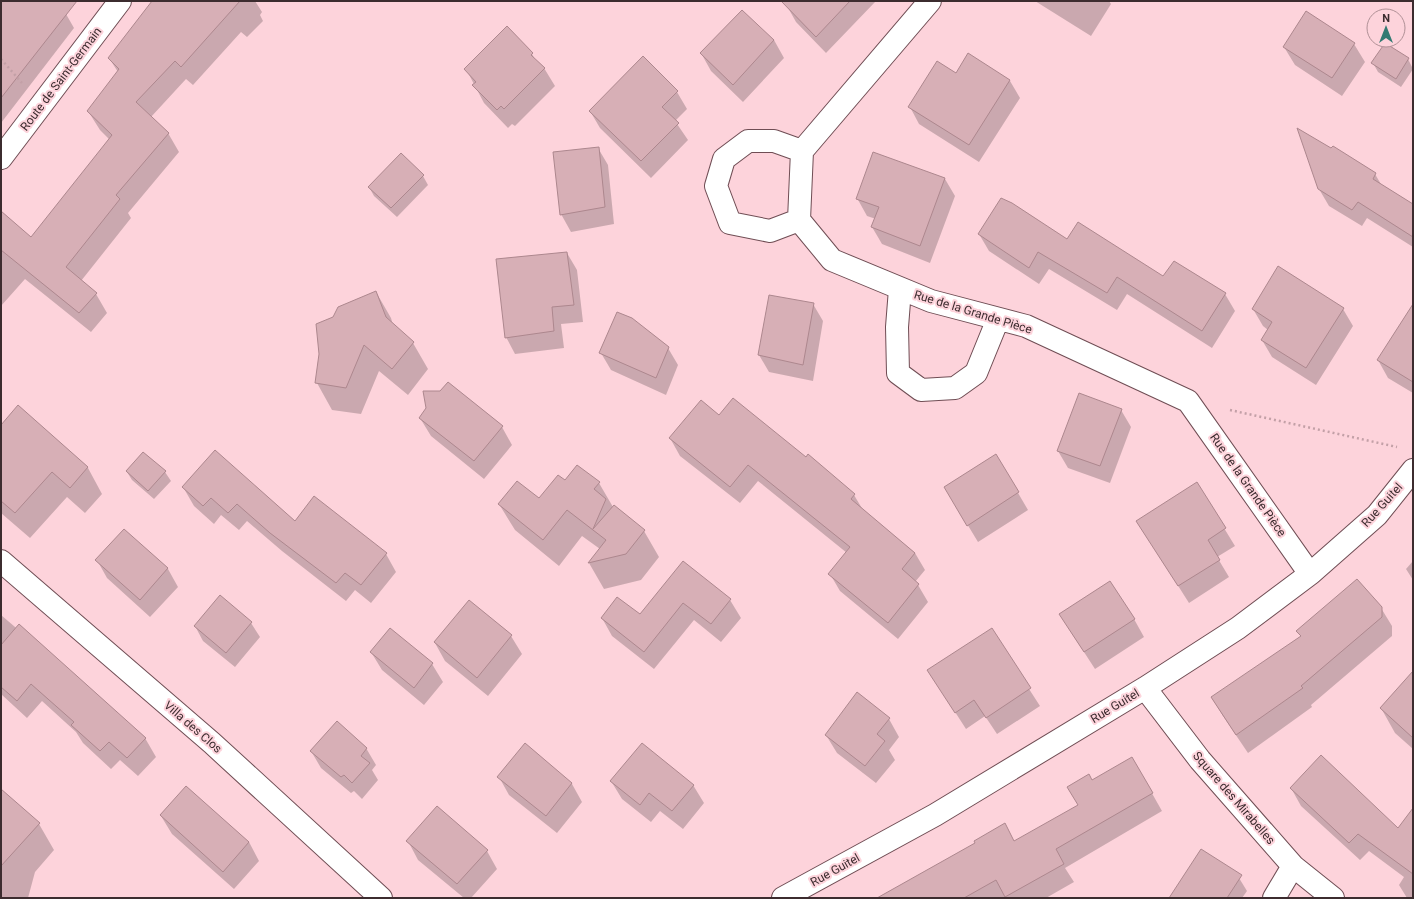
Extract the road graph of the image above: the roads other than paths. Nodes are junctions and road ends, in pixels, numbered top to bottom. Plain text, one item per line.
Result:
1 (120, 1) edge
2 (930, 1) edge
3 (802, 151) junction
4 (1, 158) edge
5 (799, 220) junction
6 (900, 289) junction
7 (998, 319) junction
8 (1413, 470) edge
9 (1, 561) edge
10 (1310, 574) junction
11 (1145, 688) junction
12 (1293, 866) junction
13 (381, 898) edge
14 (784, 898) edge
15 (1274, 898) edge
16 (1332, 898) edge

1 - 4 street, Route de Saint-Germain
2 - 3 street
3 - 5 street
3 - 5 street
5 - 6 street, Rue de la Grande Pièce
6 - 7 street, Rue de la Grande Pièce
6 - 7 street
7 - 10 street, Rue de la Grande Pièce
8 - 10 street, Rue Guitel
9 - 13 street, Villa des Clos
10 - 11 street, Rue Guitel
11 - 12 street, Square des Mirabelles
11 - 14 street, Rue Guitel
12 - 15 street
12 - 16 street, Square des Mirabelles

